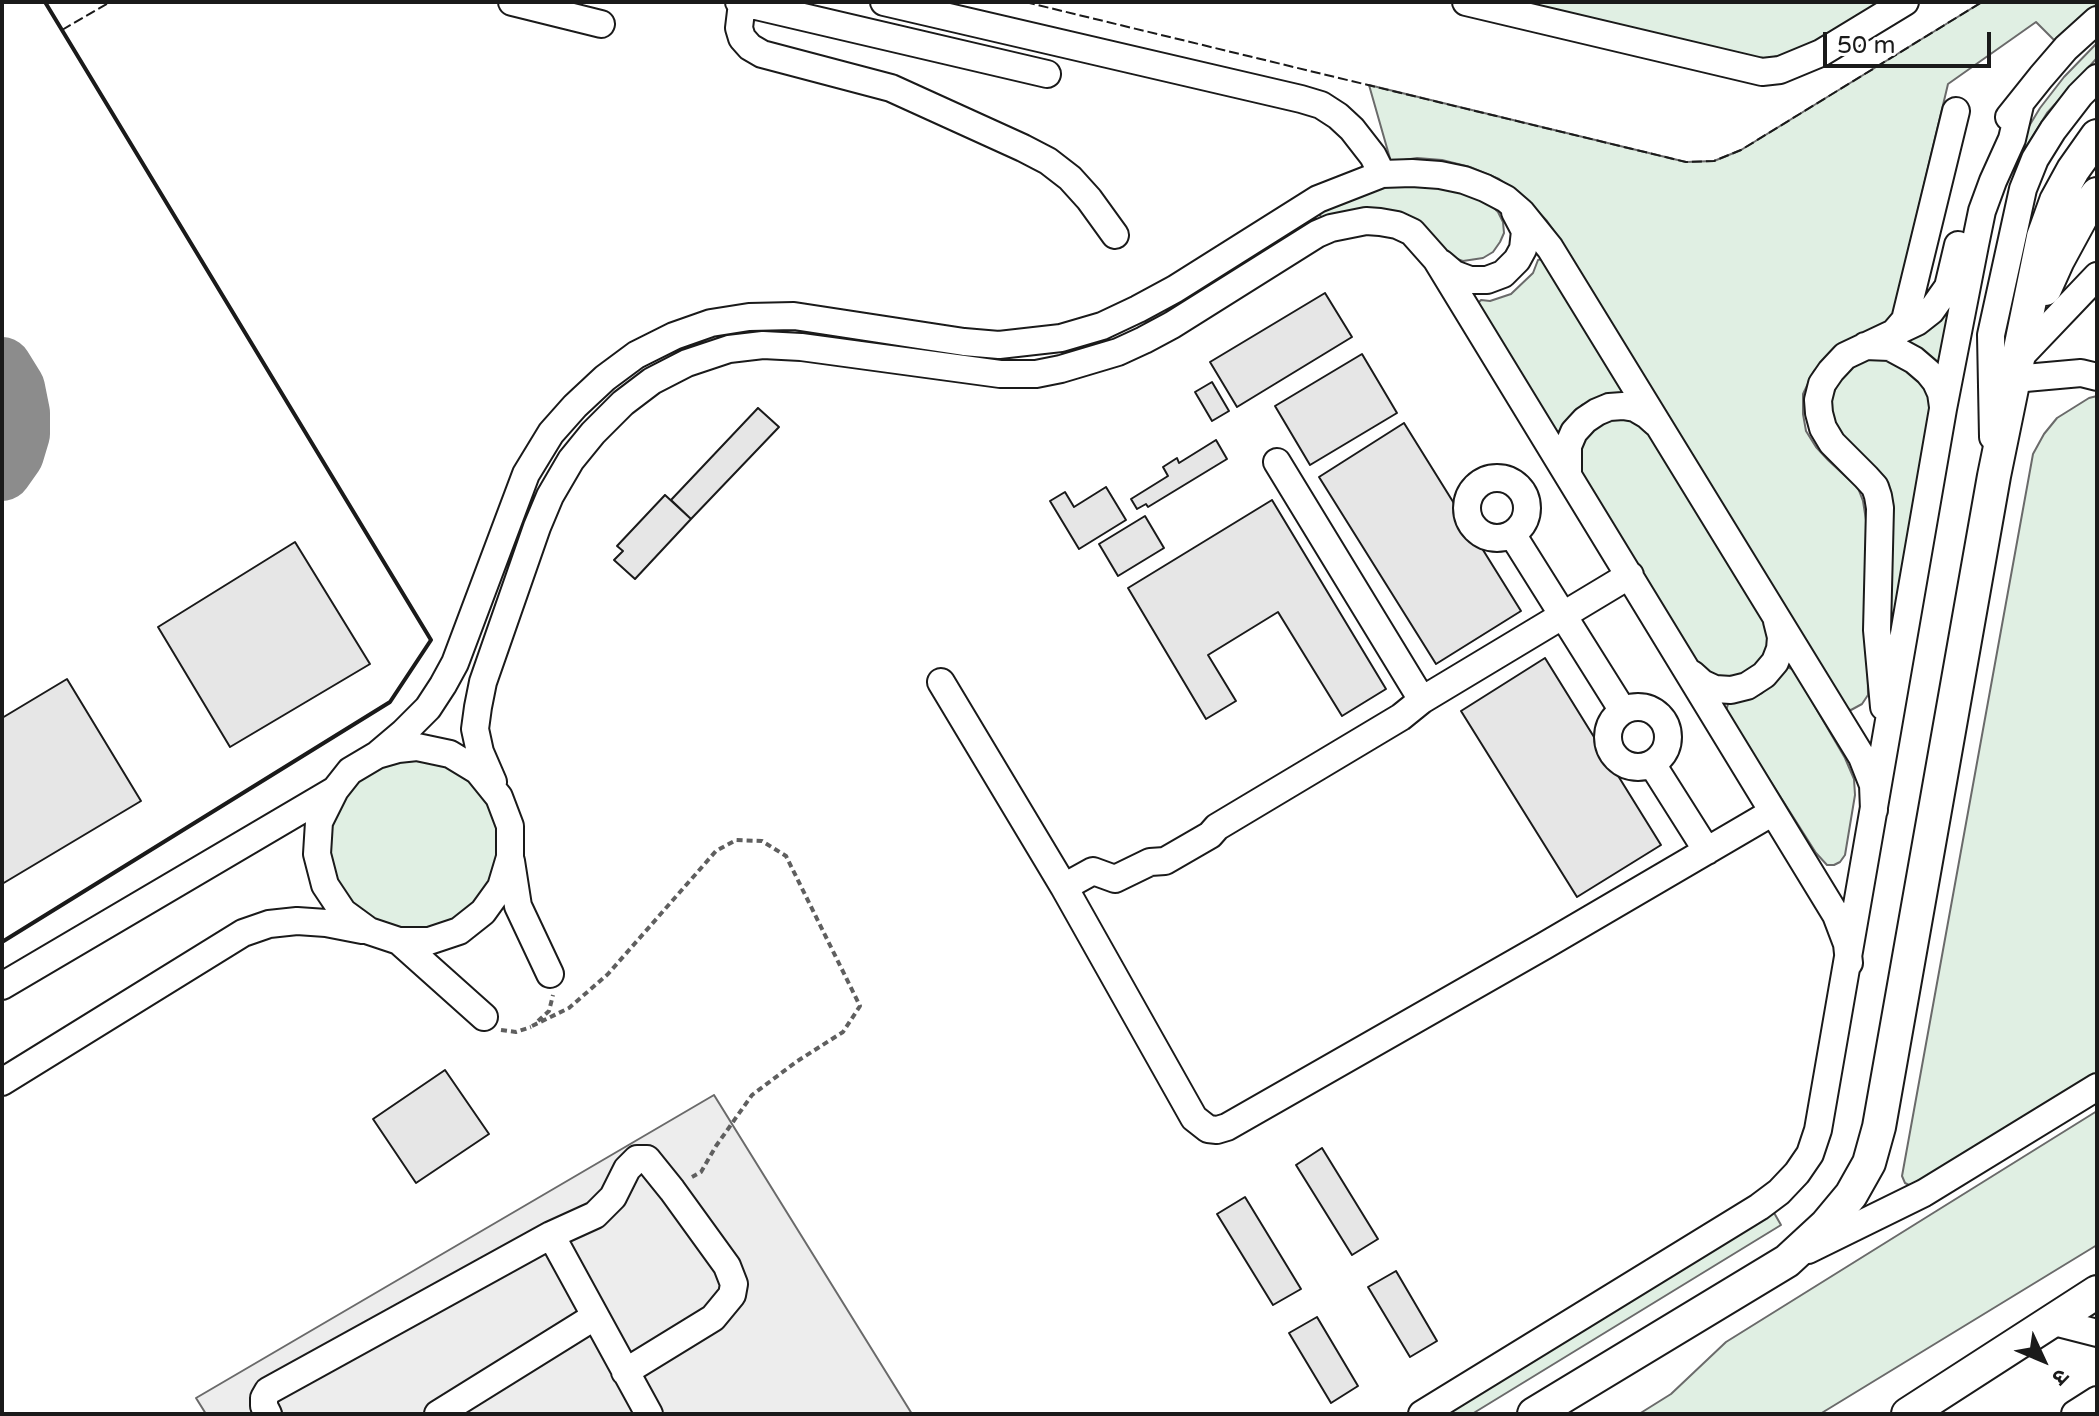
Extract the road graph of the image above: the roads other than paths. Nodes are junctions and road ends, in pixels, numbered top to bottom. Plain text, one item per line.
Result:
1 (512, 2) edge
2 (740, 2) edge
3 (884, 2) edge
4 (1466, 2) edge
5 (1905, 2) edge
6 (2097, 20) edge
7 (601, 24) dead end
8 (1047, 74) dead end
9 (2097, 78) edge
10 (1956, 111) dead end
11 (2097, 136) edge
12 (1382, 174) junction
13 (2097, 194) edge
14 (1506, 199) junction
15 (1115, 235) dead end
16 (1436, 259) junction
17 (1919, 268) junction
18 (2097, 276) edge
19 (1960, 277) junction
20 (1893, 334) junction
21 (1862, 347) junction
22 (2018, 358) junction
23 (2097, 377) edge
24 (1943, 409) junction
25 (1657, 424) junction
26 (1277, 462) dead end
27 (1568, 475) junction
28 (1994, 476) junction
29 (1512, 534) dead end
30 (1630, 575) junction
31 (1562, 614) junction
32 (1777, 621) junction
33 (1689, 671) junction
34 (941, 682) dead end
35 (1422, 700) junction
36 (1623, 711) junction
37 (1887, 743) junction
38 (377, 755) junction
39 (1652, 764) junction
40 (335, 790) junction
41 (499, 797) junction
42 (1874, 810) junction
43 (1773, 812) junction
44 (1707, 851) junction
45 (510, 857) junction
46 (1064, 887) junction
47 (369, 931) junction
48 (399, 941) junction
49 (1849, 963) junction
50 (550, 974) road end
51 (2, 986) edge
52 (484, 1017) road end
53 (2, 1082) edge
54 (2097, 1087) edge
55 (551, 1235) junction
56 (1787, 1261) junction
57 (2097, 1292) edge
58 (594, 1317) junction
59 (2050, 1321) junction
60 (2097, 1333) edge
61 (625, 1372) junction
62 (2097, 1400) edge
63 (268, 1414) edge
64 (438, 1414) edge
65 (649, 1414) edge
66 (1422, 1414) edge
67 (1534, 1414) edge
68 (1908, 1414) edge
69 (2075, 1414) edge

1 - 7 street
2 - 8 street
2 - 15 street
3 - 12 street
4 - 5 street
6 - 19 street
9 - 28 street
10 - 17 street
11 - 22 main road
12 - 14 street
12 - 38 street
13 - 22 main road
14 - 16 street
14 - 25 street
16 - 27 street
16 - 41 street
17 - 19 street
17 - 20 street
18 - 22 street
19 - 20 street
19 - 24 street
20 - 21 street
21 - 24 street
21 - 37 street
22 - 23 street
22 - 28 main road
24 - 37 street
25 - 27 street
25 - 32 street
26 - 35 street
27 - 30 street
28 - 56 main road
29 - 31 street
30 - 31 street
30 - 33 street
31 - 35 street
31 - 36 street
32 - 33 street
32 - 42 street
33 - 43 street
34 - 46 street
35 - 46 street
36 - 39 street
36 - 39 street
37 - 42 street
38 - 40 street
38 - 41 street
39 - 44 street
40 - 47 street
40 - 51 street
41 - 45 street
42 - 49 street
43 - 44 street
43 - 49 street
44 - 46 street
45 - 48 street
45 - 50 street
47 - 48 street
47 - 53 street
48 - 52 street
49 - 66 street
54 - 56 street
55 - 58 street
55 - 61 street
55 - 63 street
56 - 67 main road
57 - 59 main road
58 - 61 street
58 - 64 street
59 - 60 street
59 - 68 main road
61 - 65 street
62 - 69 street

